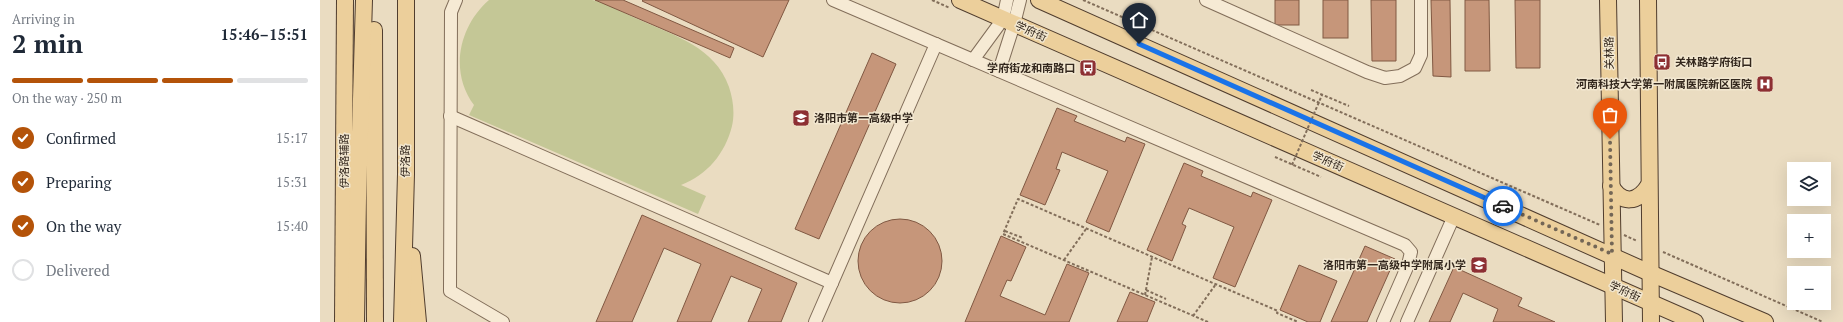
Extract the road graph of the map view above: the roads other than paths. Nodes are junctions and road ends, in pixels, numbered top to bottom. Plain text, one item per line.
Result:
1 (345, 0) edge
2 (364, 0) edge
3 (374, 0) edge
4 (406, 0) edge
5 (456, 0) edge
6 (833, 0) edge
7 (960, 0) edge
8 (1007, 0) edge
9 (1020, 0) edge
10 (1039, 0) edge
11 (1206, 0) edge
12 (1420, 0) edge
13 (1608, 0) edge
14 (1648, 0) edge
15 (1008, 21) junction
16 (936, 44) junction
17 (974, 60) junction
18 (999, 71) junction
19 (450, 116) junction
20 (406, 174) junction
21 (1649, 185) junction
22 (1611, 186) junction
23 (1454, 216) junction
24 (1612, 254) junction
25 (1650, 272) junction
26 (832, 283) junction
27 (1614, 285) junction
28 (1650, 303) junction
29 (343, 322) edge
30 (356, 322) edge
31 (375, 322) edge
32 (402, 322) edge
33 (418, 322) edge
34 (503, 322) edge
35 (815, 322) edge
36 (1383, 322) edge
37 (1408, 322) edge
38 (1614, 322) edge
39 (1650, 322) edge
40 (1695, 322) edge
41 (1765, 322) edge

1 - 29 main road, 伊洛路辅路
2 - 30 main road
3 - 31 main road
4 - 20 main road, 伊洛路
5 - 19 street
6 - 16 street
7 - 15 main road, 学府街
8 - 15 street
9 - 15 street
10 - 24 main road
11 - 12 street
13 - 22 main road, 关林路
14 - 21 main road
15 - 17 street
15 - 18 street
15 - 23 main road, 学府街
16 - 17 street
16 - 26 street
17 - 18 street
18 - 36 street
19 - 26 street
19 - 34 street
20 - 32 main road, 伊洛路
20 - 33 main road
21 - 22 main road
21 - 25 main road
22 - 24 main road, 关林路
23 - 27 main road, 学府街
23 - 37 street
24 - 25 main road
24 - 27 main road, 关林路
25 - 28 main road
25 - 41 main road
26 - 35 street
27 - 28 main road, 学府街
27 - 38 main road, 关林路
28 - 39 main road
28 - 40 main road, 学府街

